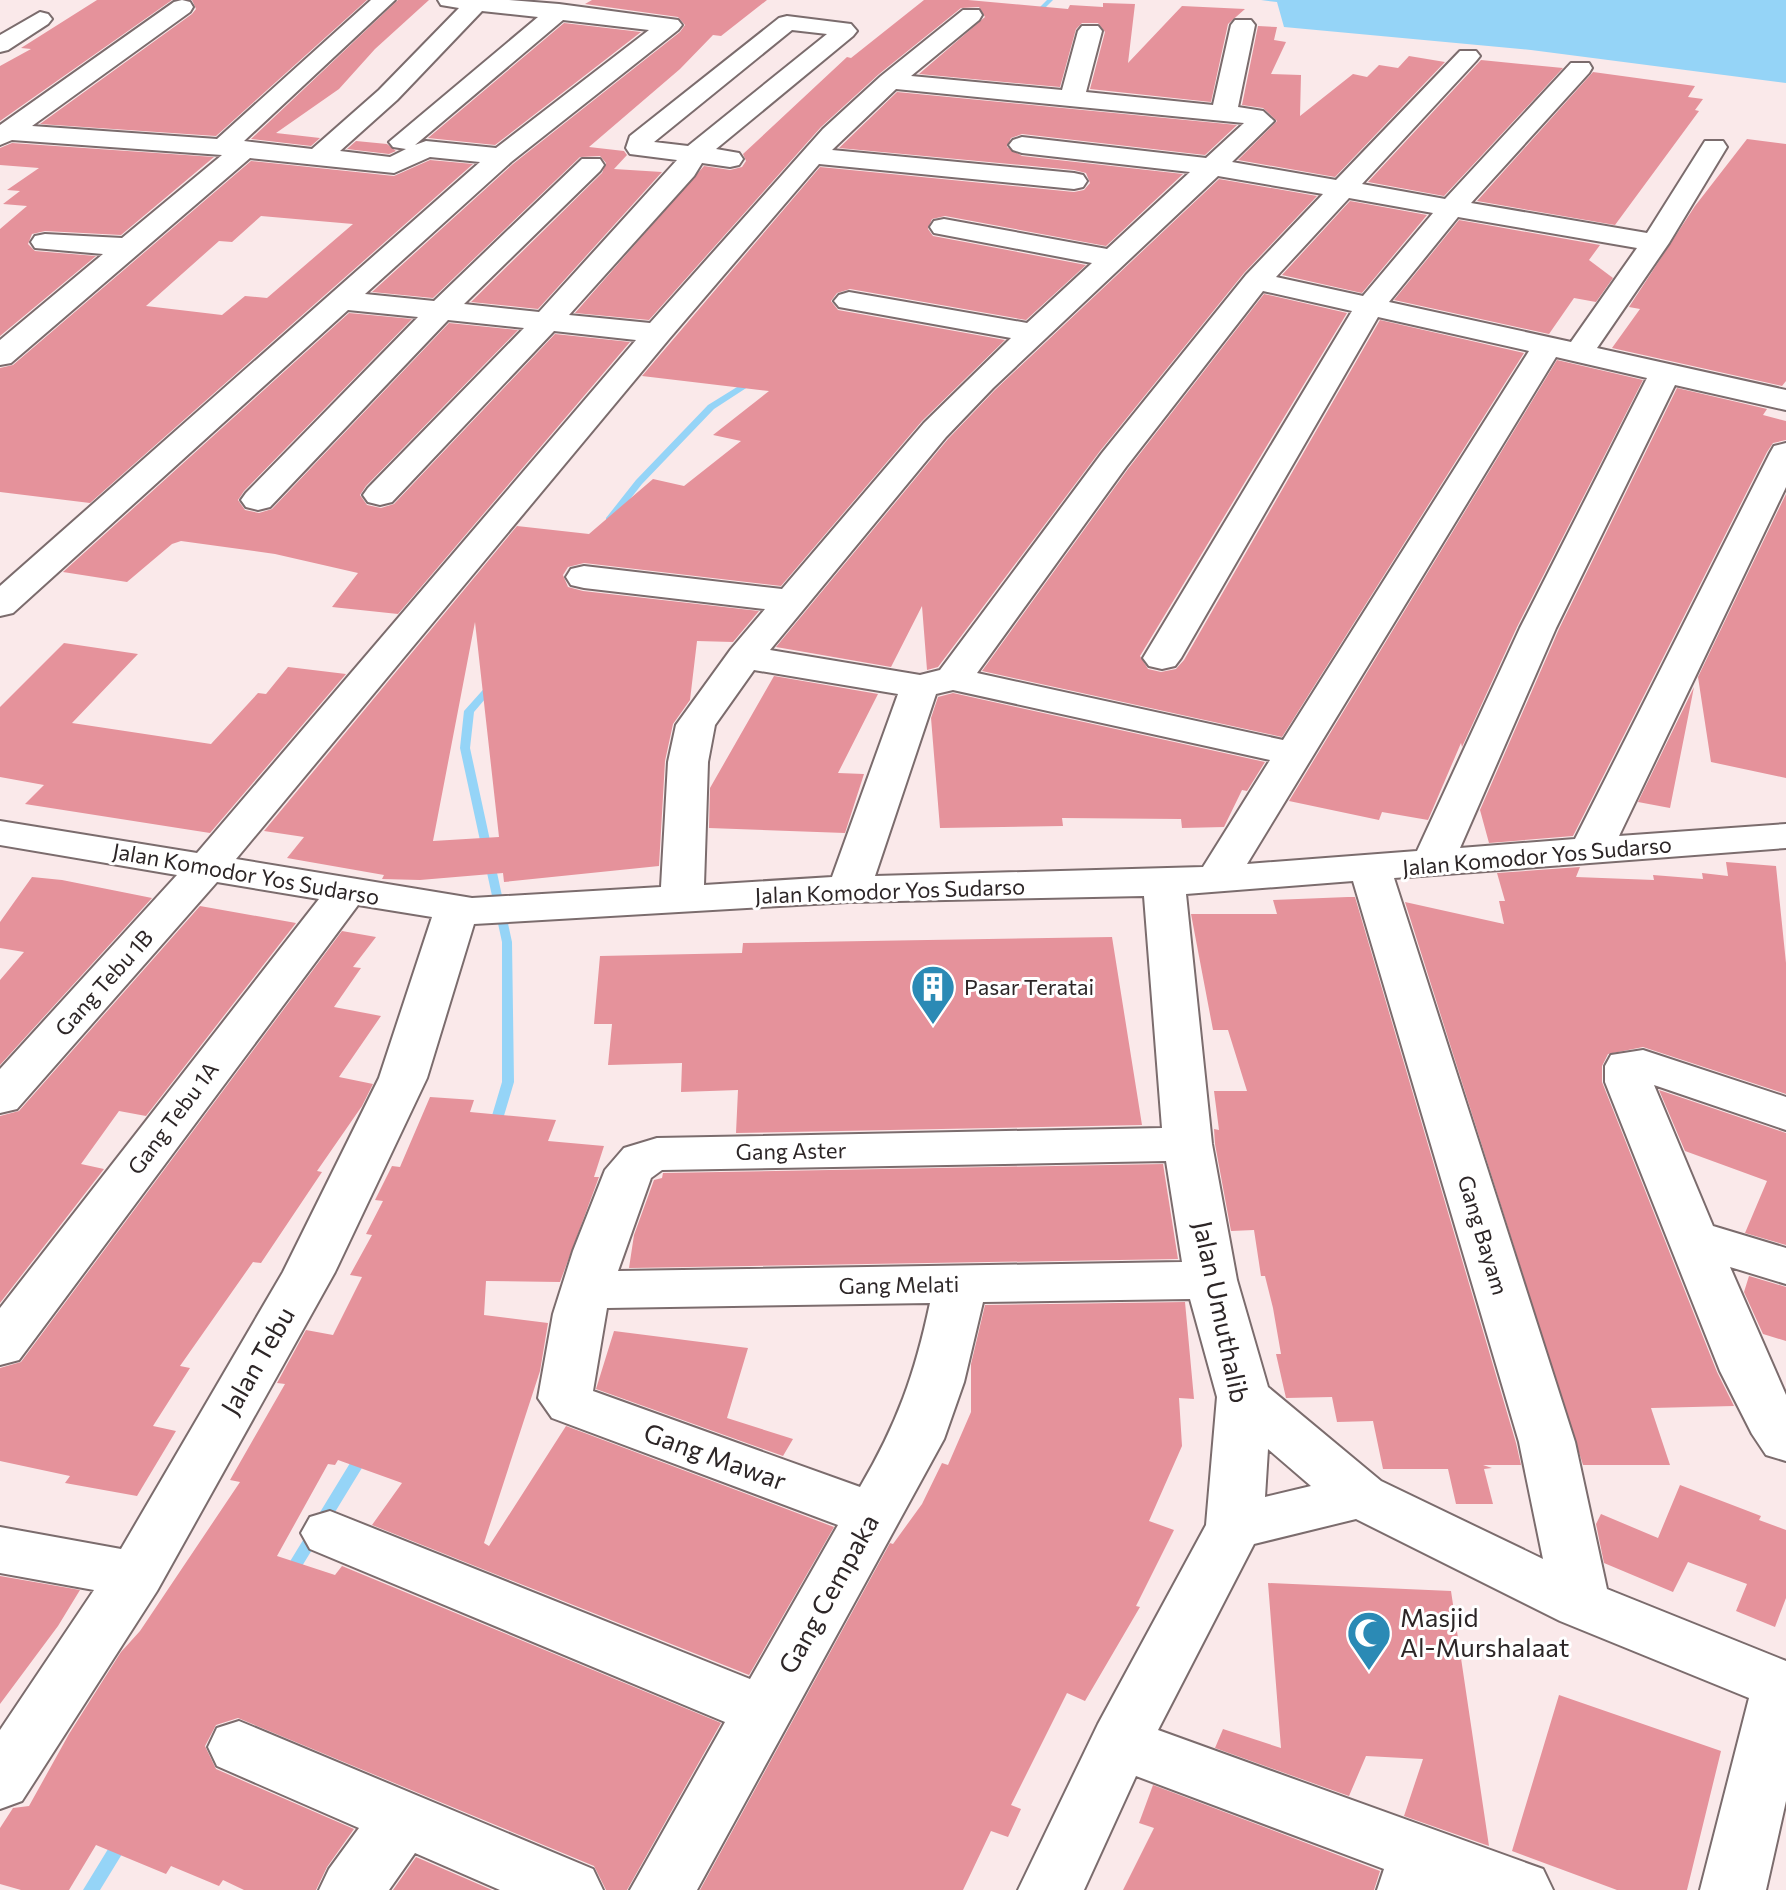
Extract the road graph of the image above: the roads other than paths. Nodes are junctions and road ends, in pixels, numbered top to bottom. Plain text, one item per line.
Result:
1 (384, 0) edge
2 (463, 2) edge
3 (182, 7) dead end
4 (559, 11) junction
5 (971, 15) dead end
6 (40, 19) dead end
7 (1243, 25) dead end
8 (1090, 31) dead end
9 (0, 45) edge
10 (1468, 56) dead end
11 (1580, 68) dead end
12 (890, 81) junction
13 (1072, 99) junction
14 (1224, 113) junction
15 (4, 134) edge
16 (402, 142) dead end
17 (1022, 145) dead end
18 (1714, 147) dead end
19 (233, 149) junction
20 (607, 149) junction
21 (693, 155) junction
22 (502, 156) junction
23 (813, 156) junction
24 (318, 157) junction
25 (730, 159) dead end
26 (1213, 167) junction
27 (1107, 185) dead end
28 (1344, 189) junction
29 (1453, 206) junction
30 (944, 227) dead end
31 (45, 242) dead end
32 (1655, 243) junction
33 (129, 247) junction
34 (1114, 259) junction
35 (1256, 281) junction
36 (340, 300) junction
37 (849, 301) dead end
38 (1370, 306) junction
39 (440, 311) junction
40 (0, 320) edge
41 (548, 320) junction
42 (38, 324) junction
43 (658, 333) junction
44 (1035, 333) junction
45 (1563, 350) junction
46 (0, 356) edge
47 (1666, 372) junction
48 (1786, 400) edge
49 (1786, 453) edge
50 (380, 495) dead end
51 (258, 500) dead end
52 (584, 577) dead end
53 (792, 601) junction
54 (0, 605) edge
55 (744, 657) junction
56 (1162, 658) dead end
57 (937, 683) junction
58 (1293, 754) junction
59 (0, 833) edge
60 (1786, 836) edge
61 (1590, 852) junction
62 (1432, 864) junction
63 (207, 867) junction
64 (1370, 869) junction
65 (1216, 880) junction
66 (1164, 883) junction
67 (849, 889) junction
68 (347, 891) junction
69 (682, 899) junction
70 (464, 911) junction
71 (0, 1098) edge
72 (1786, 1114) edge
73 (1188, 1144) junction
74 (1693, 1238) junction
75 (1786, 1266) edge
76 (1211, 1280) junction
77 (960, 1284) junction
78 (587, 1290) junction
79 (0, 1346) edge
80 (566, 1392) joint
81 (1244, 1397) junction
82 (1786, 1440) edge
83 (1361, 1496) junction
84 (873, 1515) junction
85 (1235, 1526) junction
86 (330, 1533) dead end
87 (0, 1550) edge
88 (136, 1575) junction
89 (1581, 1604) junction
90 (1784, 1687) edge
91 (763, 1711) junction
92 (1120, 1743) junction
93 (239, 1747) dead end
94 (0, 1782) edge
95 (403, 1818) junction
96 (1416, 1871) edge
97 (352, 1890) edge
98 (570, 1890) edge
99 (663, 1890) edge
100 (1051, 1890) edge
101 (1520, 1890) edge
102 (1733, 1890) edge

1 - 19 street
2 - 4 street
2 - 24 street
3 - 15 street
4 - 16 street
4 - 22 street
5 - 12 street, Gang Tebu 1B
6 - 9 street
7 - 14 street
8 - 13 street
10 - 28 street
11 - 29 street
12 - 13 street
12 - 23 street, Gang Tebu 1B
13 - 14 street
14 - 26 street
15 - 19 street
17 - 26 street
18 - 32 street
19 - 24 street
19 - 33 street
20 - 21 street
20 - 21 street
20 - 39 street
21 - 25 street
21 - 41 street
22 - 24 street
22 - 36 street
23 - 27 street
23 - 43 street, Gang Tebu 1B
26 - 28 street
26 - 34 street
28 - 29 street
28 - 35 street
29 - 32 street
29 - 38 street
30 - 34 street
31 - 33 street
32 - 45 street
33 - 42 street
34 - 44 street
35 - 38 street
35 - 57 street
36 - 39 street
36 - 54 street
37 - 44 street
38 - 45 street
38 - 56 street
39 - 41 street
39 - 51 street
40 - 42 street
41 - 43 street
41 - 50 street
42 - 46 street
43 - 63 street, Gang Tebu 1B
44 - 53 street
45 - 47 street
45 - 58 street
47 - 48 street
47 - 62 street
49 - 61 street
52 - 53 street
53 - 55 street
55 - 57 street
55 - 69 street
57 - 58 street
57 - 67 street
58 - 65 street
59 - 63 street, Jalan Komodor Yos Sudarso
60 - 61 street, Jalan Komodor Yos Sudarso
61 - 62 street, Jalan Komodor Yos Sudarso
62 - 64 street, Jalan Komodor Yos Sudarso
63 - 68 street, Jalan Komodor Yos Sudarso
63 - 71 street, Gang Tebu 1B
64 - 65 street, Jalan Komodor Yos Sudarso
64 - 89 street, Gang Bayam
65 - 66 street, Jalan Komodor Yos Sudarso
66 - 67 street, Jalan Komodor Yos Sudarso
66 - 73 street, Jalan Umuthalib
67 - 69 street, Jalan Komodor Yos Sudarso
68 - 70 street, Jalan Komodor Yos Sudarso
68 - 79 street, Gang Tebu 1A
69 - 70 street, Jalan Komodor Yos Sudarso
70 - 88 street, Jalan Tebu
72 - 74 street
73 - 76 street, Jalan Umuthalib
73 - 78 street, Gang Aster
74 - 75 street
74 - 82 street
76 - 77 street, Gang Melati
76 - 81 street, Jalan Umuthalib
77 - 78 street, Gang Melati
77 - 84 street, Gang Cempaka
78 - 80 street, Gang Aster
80 - 84 street, Gang Mawar
81 - 83 street
81 - 85 street, Jalan Umuthalib
83 - 85 street
83 - 89 street
84 - 91 street, Gang Cempaka
85 - 92 street, Jalan Umuthalib
86 - 91 street
87 - 88 street
88 - 94 street, Jalan Tebu
89 - 90 street
90 - 102 street
91 - 99 street, Gang Cempaka
92 - 96 street
92 - 100 street, Jalan Umuthalib
93 - 95 street
95 - 97 street
95 - 98 street
96 - 101 street

